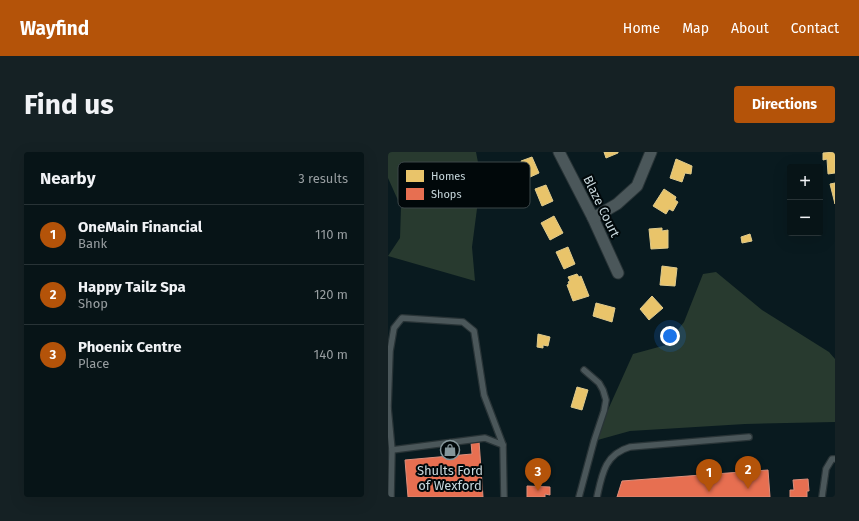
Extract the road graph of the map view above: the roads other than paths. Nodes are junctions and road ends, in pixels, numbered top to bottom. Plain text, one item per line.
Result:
1 (559, 152) edge
2 (651, 152) edge
3 (593, 218) junction
4 (618, 273) dead end
5 (584, 370) dead end
6 (388, 408) edge
7 (749, 437) dead end
8 (503, 445) junction
9 (392, 450) junction
10 (835, 459) edge
11 (391, 497) edge
12 (504, 497) edge
13 (579, 497) edge
14 (597, 497) edge
15 (822, 497) edge

1 - 3 street, Blaze Court
2 - 3 street
3 - 4 street, Blaze Court
5 - 13 lane
6 - 8 lane
6 - 9 lane
7 - 14 lane
8 - 9 lane
8 - 12 lane
9 - 11 lane
10 - 15 lane

